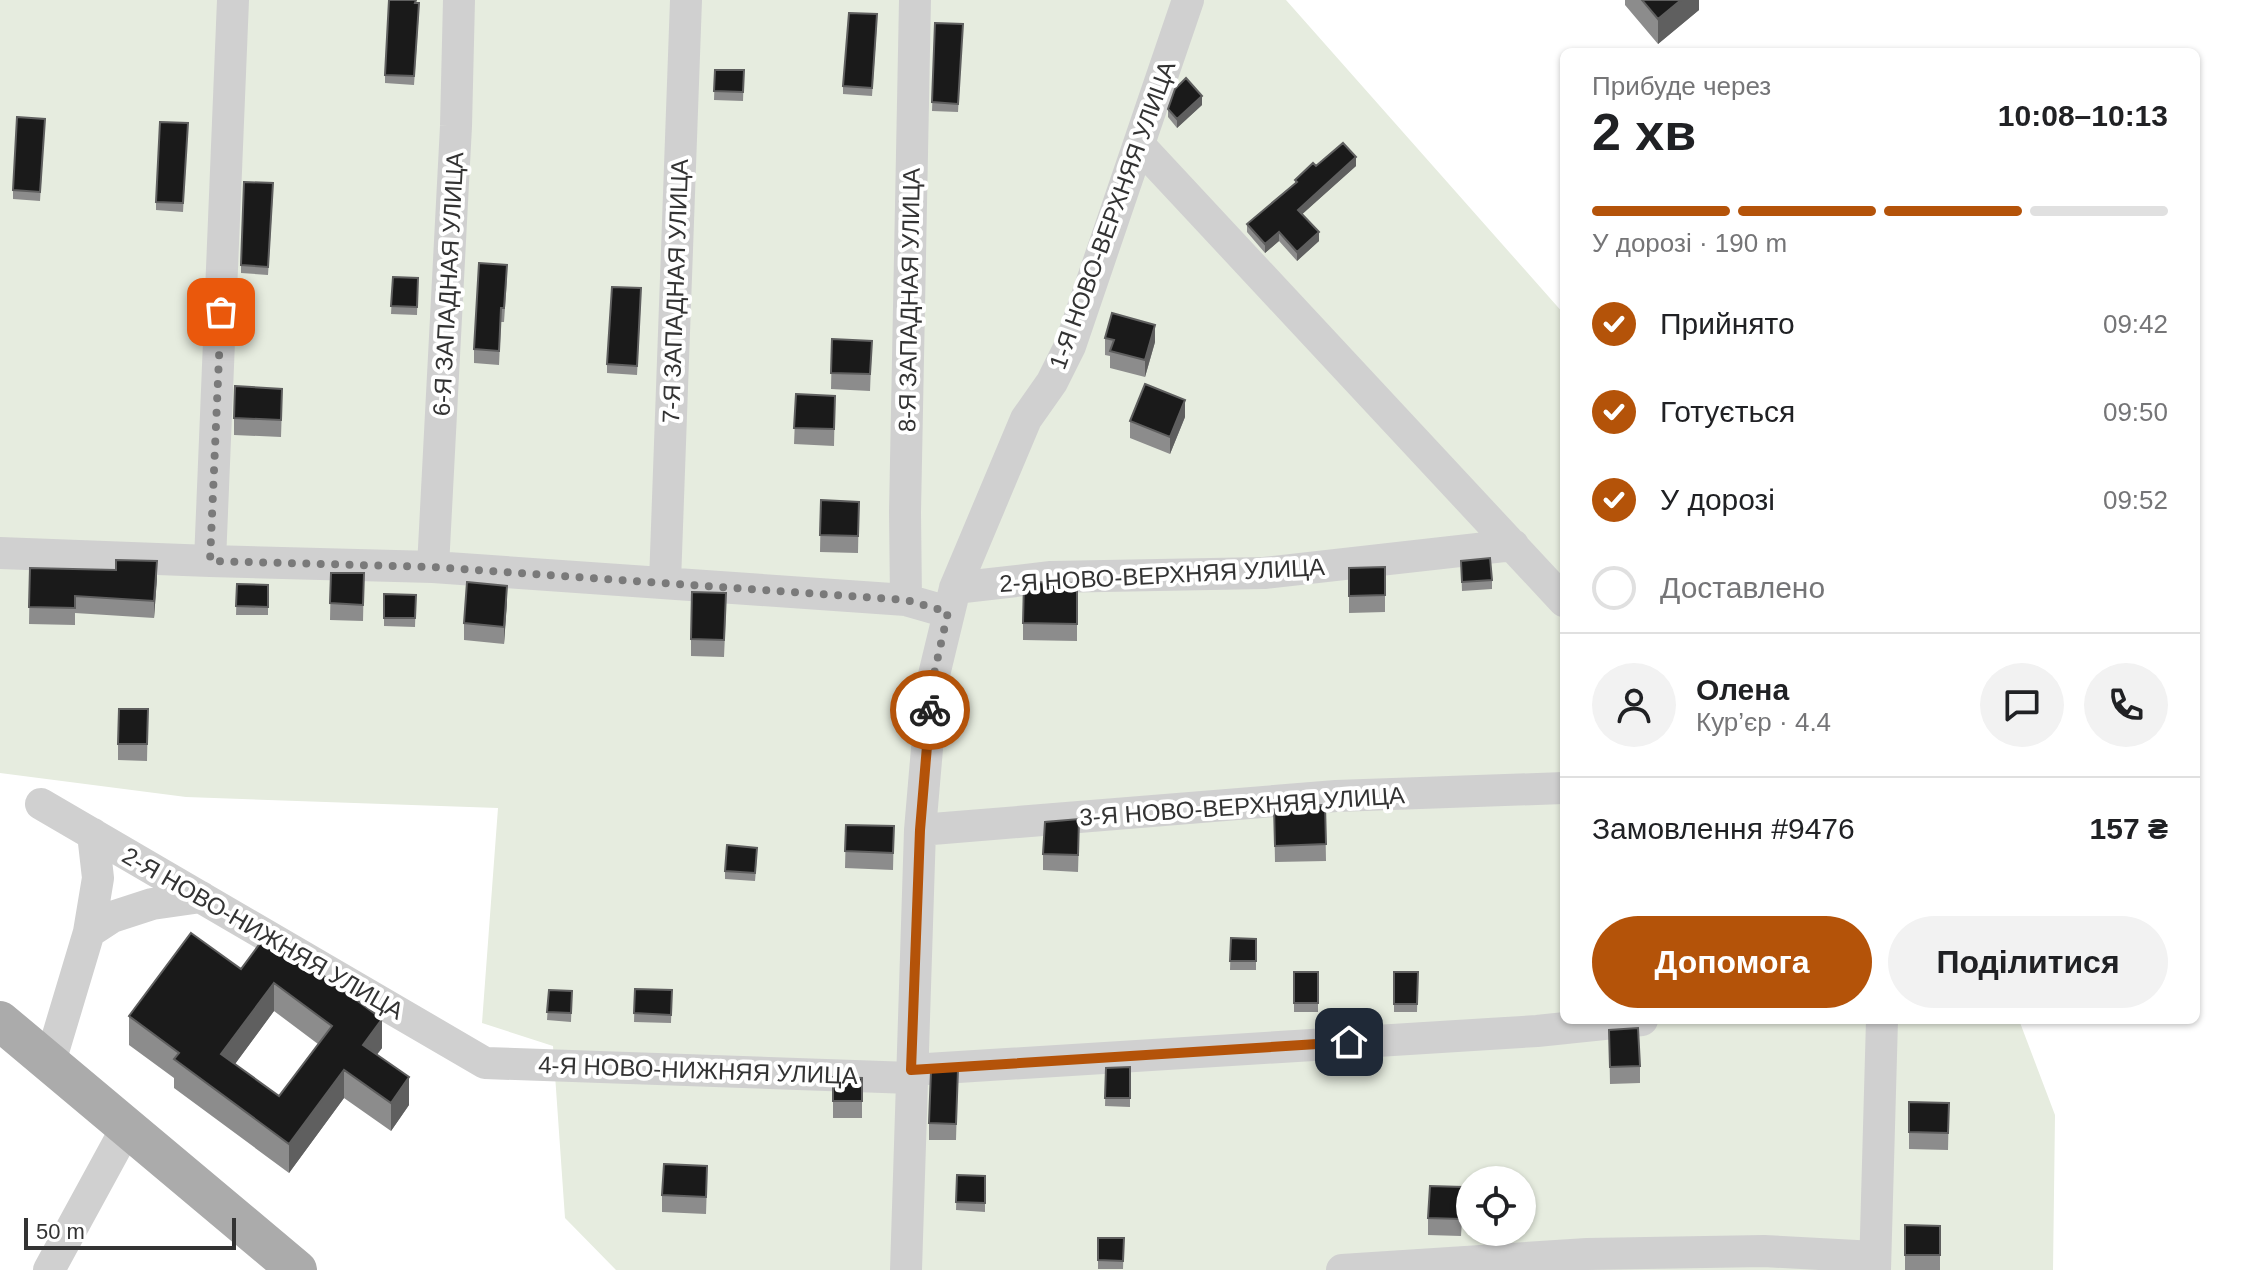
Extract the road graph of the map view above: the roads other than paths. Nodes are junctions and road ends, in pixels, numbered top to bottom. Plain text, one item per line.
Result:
1 (233, 0) edge
2 (459, 0) edge
3 (686, 0) edge
4 (915, 0) edge
5 (1188, 0) edge
6 (1139, 145) junction
7 (1513, 545) junction
8 (0, 553) edge
9 (210, 561) junction
10 (433, 567) junction
11 (665, 582) junction
12 (1560, 597) edge
13 (906, 600) junction
14 (952, 600) junction
15 (1560, 788) edge
16 (41, 804) dead end
17 (920, 830) junction
18 (93, 834) junction
19 (201, 897) junction
20 (89, 932) junction
21 (0, 1021) edge
22 (1604, 1024) edge
23 (1882, 1024) edge
24 (50, 1062) junction
25 (485, 1063) joint
26 (911, 1074) junction
27 (127, 1127) junction
28 (1875, 1263) edge
29 (49, 1270) edge
30 (297, 1270) edge
31 (906, 1270) edge
32 (1342, 1270) edge

1 - 9 street
2 - 10 street, 6-Я ЗАПАДНАЯ УЛИЦА
3 - 11 street, 7-Я ЗАПАДНАЯ УЛИЦА
4 - 13 street, 8-Я ЗАПАДНАЯ УЛИЦА
5 - 6 street, 1-Я НОВО-ВЕРХНЯЯ УЛИЦА
6 - 7 street
6 - 14 street, 1-Я НОВО-ВЕРХНЯЯ УЛИЦА
7 - 12 street
7 - 14 street, 2-Я НОВО-ВЕРХНЯЯ УЛИЦА
8 - 9 street
9 - 10 street
10 - 11 street
11 - 13 street
13 - 14 street
14 - 17 street, 1-Я НОВО-ВЕРХНЯЯ УЛИЦА
15 - 17 street, 3-Я НОВО-ВЕРХНЯЯ УЛИЦА
16 - 18 street, 2-Я НОВО-НИЖНЯЯ УЛИЦА
17 - 26 street, 1-Я НОВО-ВЕРХНЯЯ УЛИЦА
18 - 19 street, 2-Я НОВО-НИЖНЯЯ УЛИЦА
18 - 20 street
19 - 20 street
19 - 25 street, 2-Я НОВО-НИЖНЯЯ УЛИЦА
20 - 24 street
21 - 24 main road
22 - 26 street, 4-Я НОВО-НИЖНЯЯ УЛИЦА
23 - 28 street
24 - 27 main road
25 - 26 street, 4-Я НОВО-НИЖНЯЯ УЛИЦА
26 - 31 street, 1-Я НОВО-ВЕРХНЯЯ УЛИЦА
27 - 29 street
27 - 30 main road
28 - 32 street

